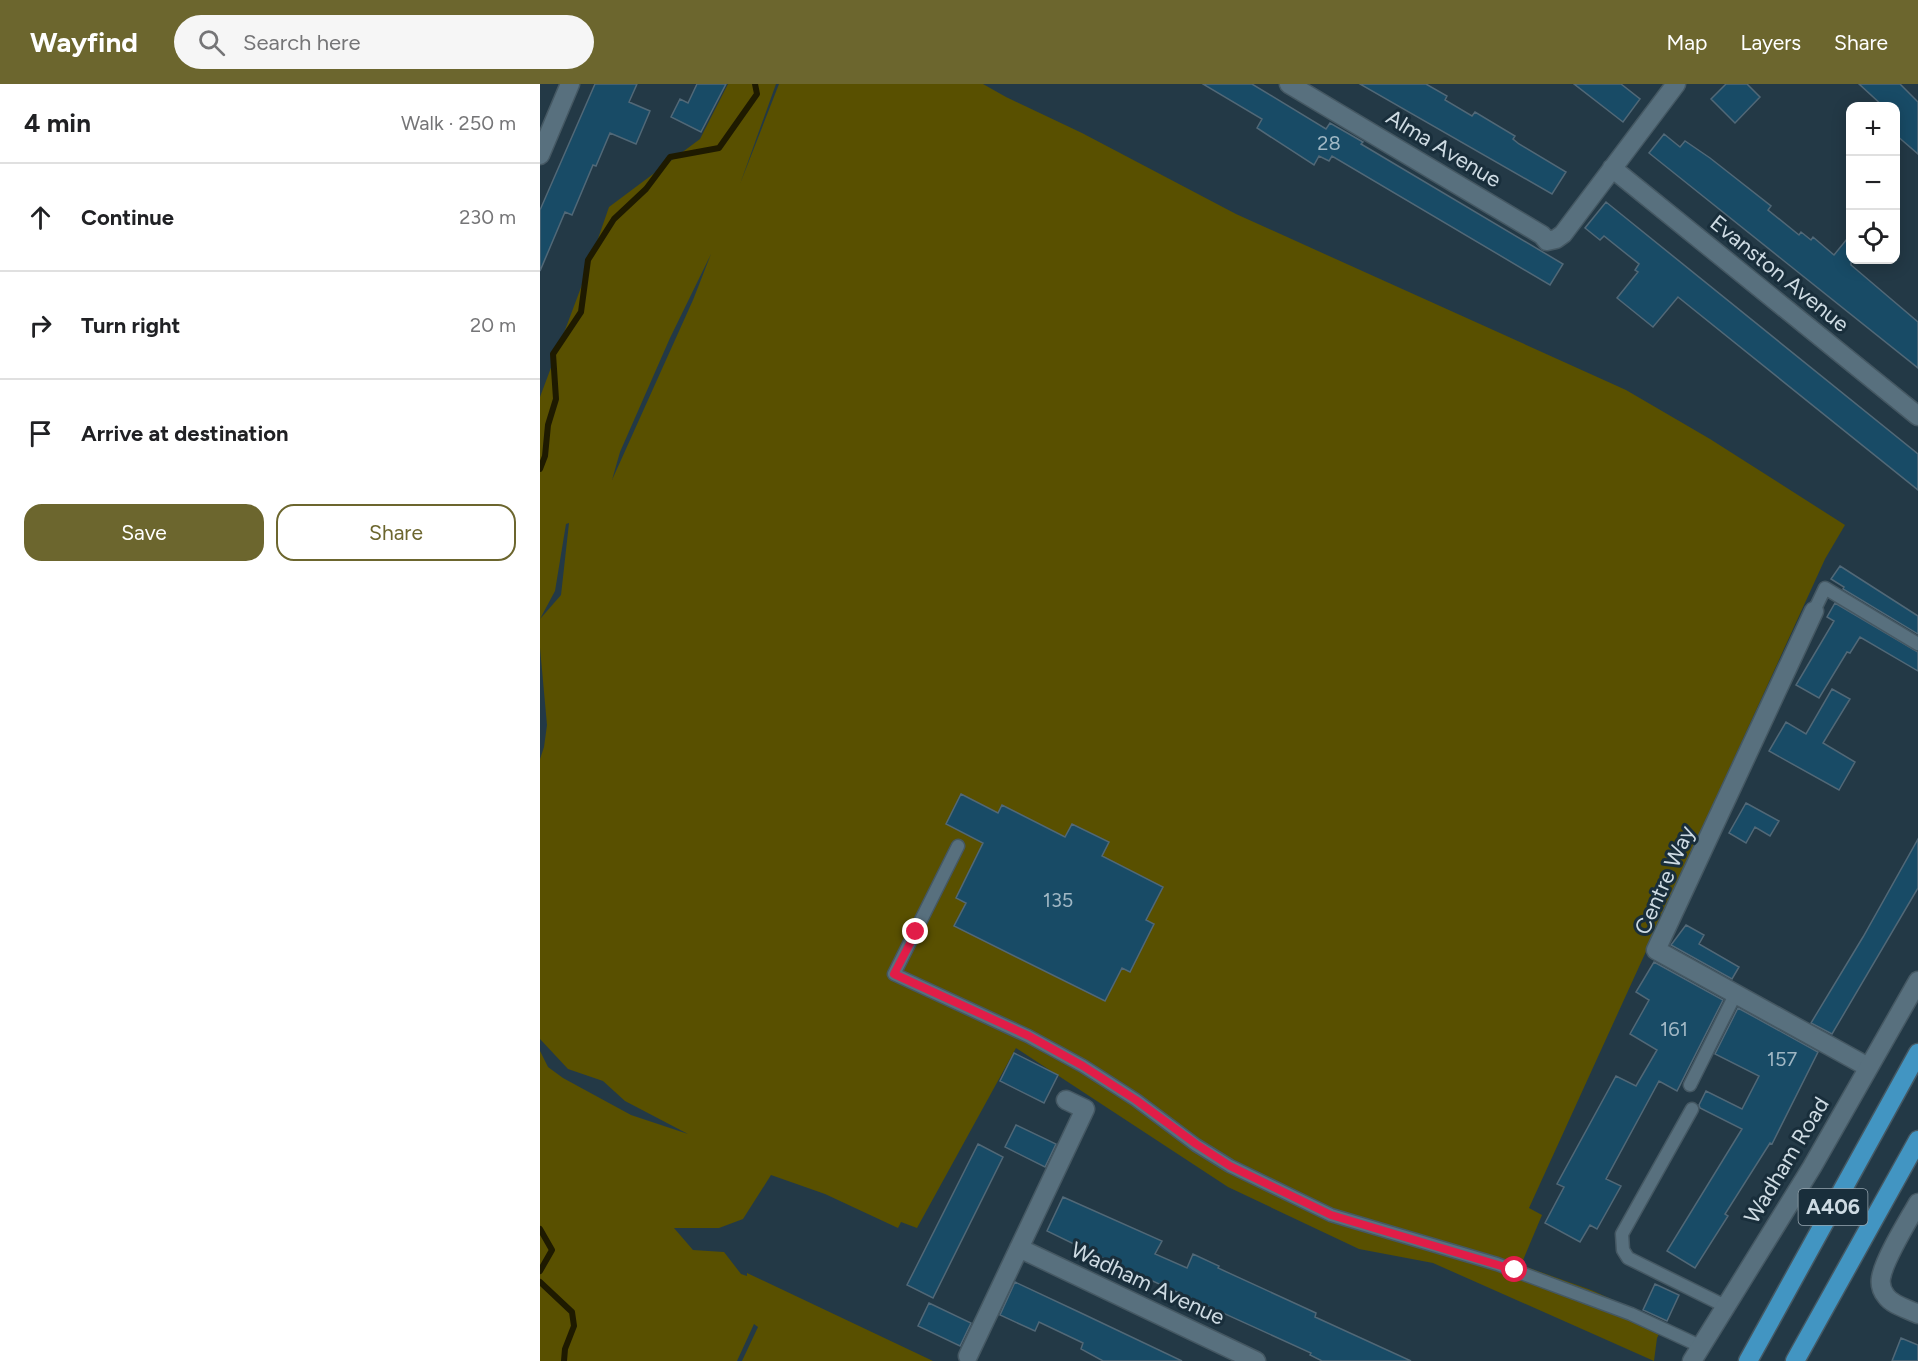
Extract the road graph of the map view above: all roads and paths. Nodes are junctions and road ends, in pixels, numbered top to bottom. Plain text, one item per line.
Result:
1 (570, 84) edge
2 (1289, 84) edge
3 (1673, 85) edge
4 (540, 155) edge
5 (1612, 168) junction
6 (1918, 416) edge
7 (1814, 611) joint
8 (1918, 644) edge
9 (958, 846) dead end
10 (1918, 981) edge
11 (1736, 994) junction
12 (1918, 1053) edge
13 (1868, 1067) junction
14 (1690, 1084) dead end
15 (1066, 1100) dead end
16 (1692, 1109) dead end
17 (1918, 1140) edge
18 (1918, 1203) edge
19 (1019, 1248) junction
20 (1725, 1306) junction
21 (1918, 1314) edge
22 (1696, 1353) edge
23 (968, 1356) dead end
24 (1256, 1361) edge
25 (1748, 1361) edge
26 (1795, 1361) edge

1 - 4 street
2 - 5 street, Alma Avenue
3 - 5 street
5 - 6 street, Evanston Avenue
7 - 8 lane
7 - 11 street, Centre Way
9 - 22 lane
10 - 13 street, Wadham Road
11 - 13 street, Centre Way
11 - 14 lane
12 - 25 highway, A406
13 - 20 street, Wadham Road
15 - 19 street
16 - 20 lane
17 - 26 highway, A406
18 - 21 street
19 - 23 street
19 - 24 street, Wadham Avenue
20 - 22 street, Wadham Road

